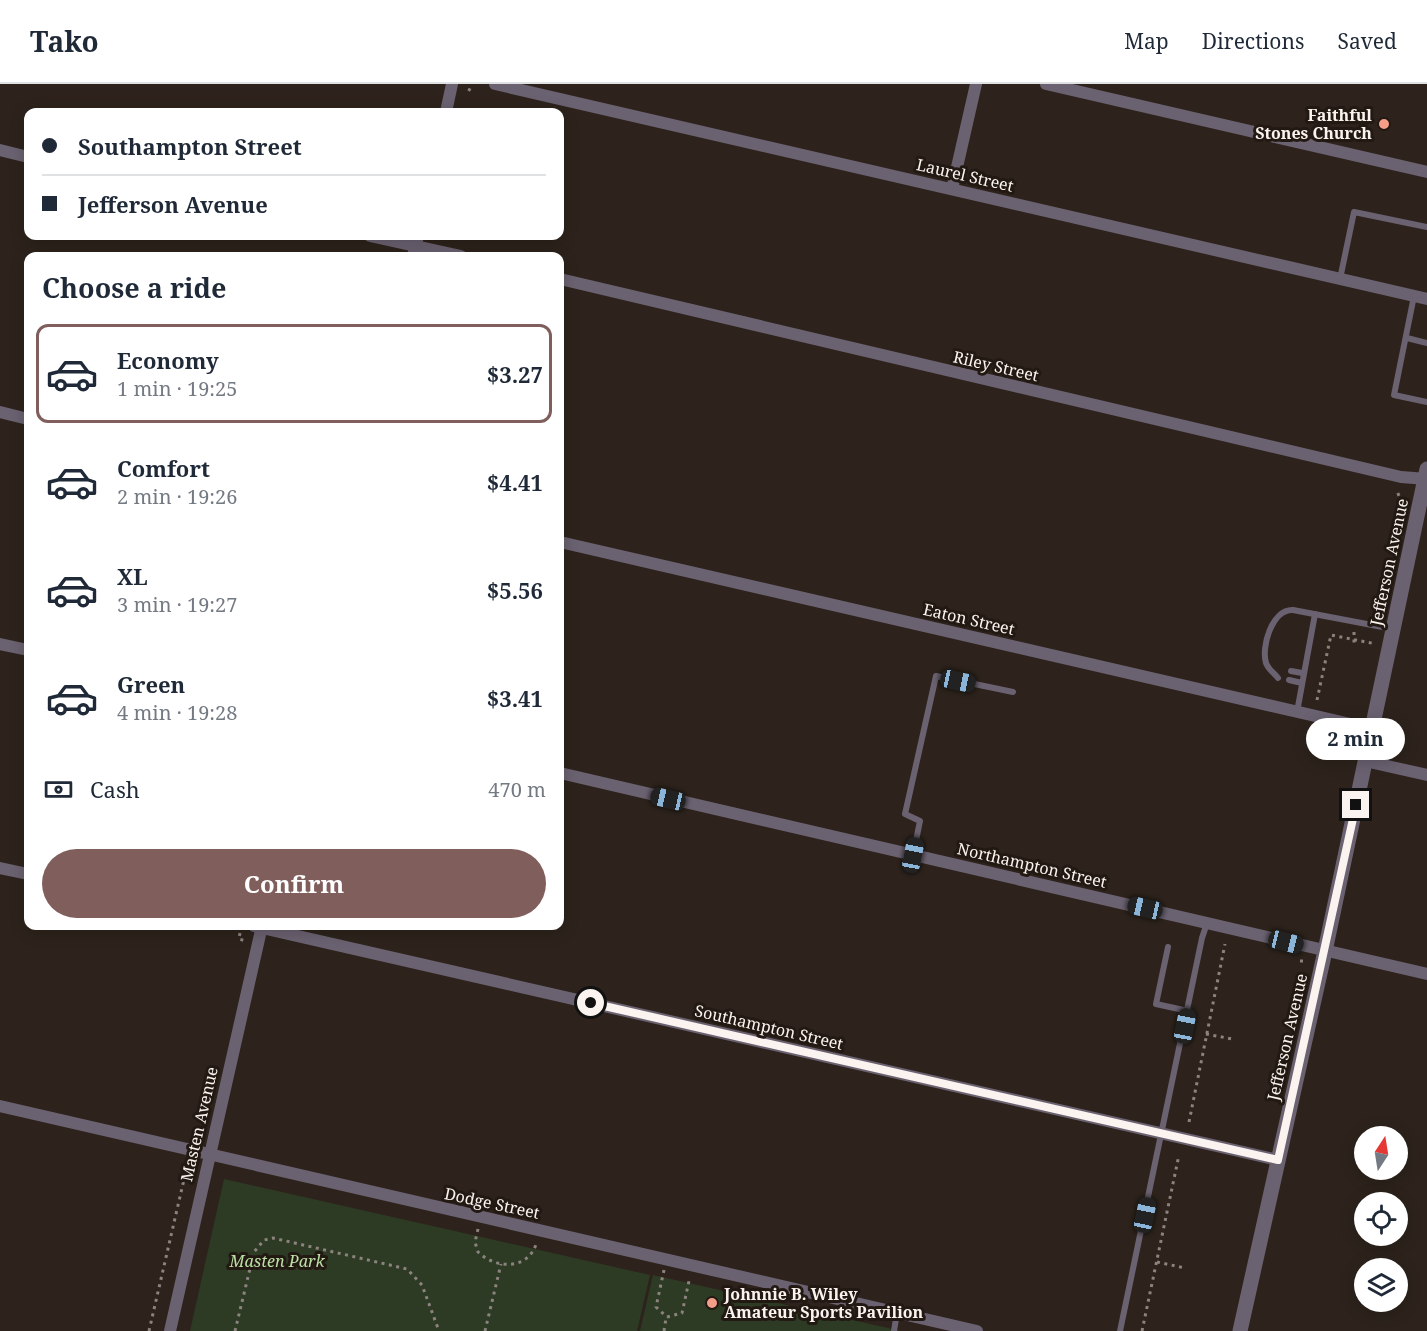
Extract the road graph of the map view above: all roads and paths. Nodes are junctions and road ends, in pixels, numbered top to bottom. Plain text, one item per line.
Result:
1 (452, 84) edge
2 (495, 84) edge
3 (976, 84) edge
4 (1046, 84) edge
5 (447, 108) edge
6 (0, 150) edge
7 (24, 156) edge
8 (1427, 172) edge
9 (952, 189) junction
10 (1427, 227) edge
11 (388, 240) edge
12 (416, 246) edge
13 (443, 252) edge
14 (1340, 279) junction
15 (564, 280) edge
16 (1414, 296) junction
17 (1427, 299) edge
18 (1407, 338) junction
19 (1427, 343) edge
20 (1427, 402) edge
21 (0, 412) edge
22 (24, 418) edge
23 (1426, 476) edge
24 (564, 543) edge
25 (1315, 614) junction
26 (1354, 628) dead end
27 (1393, 629) junction
28 (1354, 642) junction
29 (0, 644) edge
30 (1374, 644) dead end
31 (24, 649) edge
32 (1280, 669) dead end
33 (1272, 671) junction
34 (1291, 671) dead end
35 (1302, 674) junction
36 (1278, 678) dead end
37 (1289, 680) dead end
38 (1302, 683) junction
39 (1013, 692) dead end
40 (1317, 700) dead end
41 (1297, 712) junction
42 (1372, 729) junction
43 (1365, 761) junction
44 (564, 774) edge
45 (1427, 775) edge
46 (913, 855) junction
47 (0, 868) edge
48 (24, 873) edge
49 (1208, 923) junction
50 (258, 930) edge
51 (276, 930) edge
52 (240, 933) dead end
53 (246, 941) dead end
54 (1225, 944) dead end
55 (1168, 947) dead end
56 (1325, 951) junction
57 (1427, 974) edge
58 (1188, 1011) junction
59 (1206, 1034) junction
60 (1232, 1040) dead end
61 (0, 1106) edge
62 (1189, 1122) dead end
63 (1162, 1134) junction
64 (209, 1155) junction
65 (1179, 1155) dead end
66 (1278, 1160) junction
67 (194, 1168) dead end
68 (478, 1229) dead end
69 (537, 1240) dead end
70 (1157, 1262) junction
71 (501, 1264) junction
72 (1185, 1268) dead end
73 (663, 1277) dead end
74 (689, 1281) dead end
75 (897, 1312) junction
76 (667, 1317) junction
77 (149, 1331) edge
78 (170, 1331) edge
79 (235, 1331) edge
80 (439, 1331) edge
81 (485, 1331) edge
82 (664, 1331) edge
83 (894, 1331) edge
84 (977, 1331) edge
85 (1120, 1331) edge
86 (1142, 1331) edge
87 (1240, 1331) edge

1 - 5 street
2 - 9 street, Laurel Street
3 - 9 street
4 - 8 street
6 - 7 street
9 - 14 street, Laurel Street
10 - 14 lane
11 - 12 street
12 - 13 street
14 - 16 street, Laurel Street
15 - 23 street, Riley Street
16 - 17 street, Laurel Street
16 - 18 lane
18 - 19 lane
18 - 20 lane
21 - 22 street
23 - 27 street, Jefferson Avenue
24 - 41 street, Eaton Street
25 - 27 lane
25 - 33 lane
25 - 35 lane
26 - 28 path
27 - 42 street, Jefferson Avenue
28 - 30 path
28 - 40 path
29 - 31 street
32 - 33 lane
33 - 36 lane
34 - 35 lane
35 - 38 lane
37 - 38 lane
38 - 41 lane
39 - 46 lane
41 - 42 street, Eaton Street
42 - 43 street, Jefferson Avenue
43 - 45 street
43 - 56 street, Jefferson Avenue
44 - 46 street, Northampton Street
46 - 49 street, Northampton Street
47 - 48 street
49 - 56 street, Northampton Street
49 - 58 lane
50 - 64 street, Masten Avenue
51 - 63 street, Southampton Street
52 - 53 path
54 - 59 path
55 - 58 lane
56 - 57 street, Northampton Street
56 - 66 street, Jefferson Avenue
58 - 63 lane
59 - 60 path
59 - 62 path
61 - 64 street, Dodge Street
63 - 66 street, Southampton Street
63 - 85 lane
64 - 75 street, Dodge Street
64 - 78 street, Masten Avenue
65 - 70 path
66 - 87 street, Jefferson Avenue
67 - 77 path, Masten Avenue
68 - 71 path
69 - 71 path
70 - 72 path
70 - 86 path
71 - 81 path
73 - 76 path
74 - 76 path
75 - 83 lane
75 - 84 street, Dodge Street
76 - 82 path
79 - 80 path

